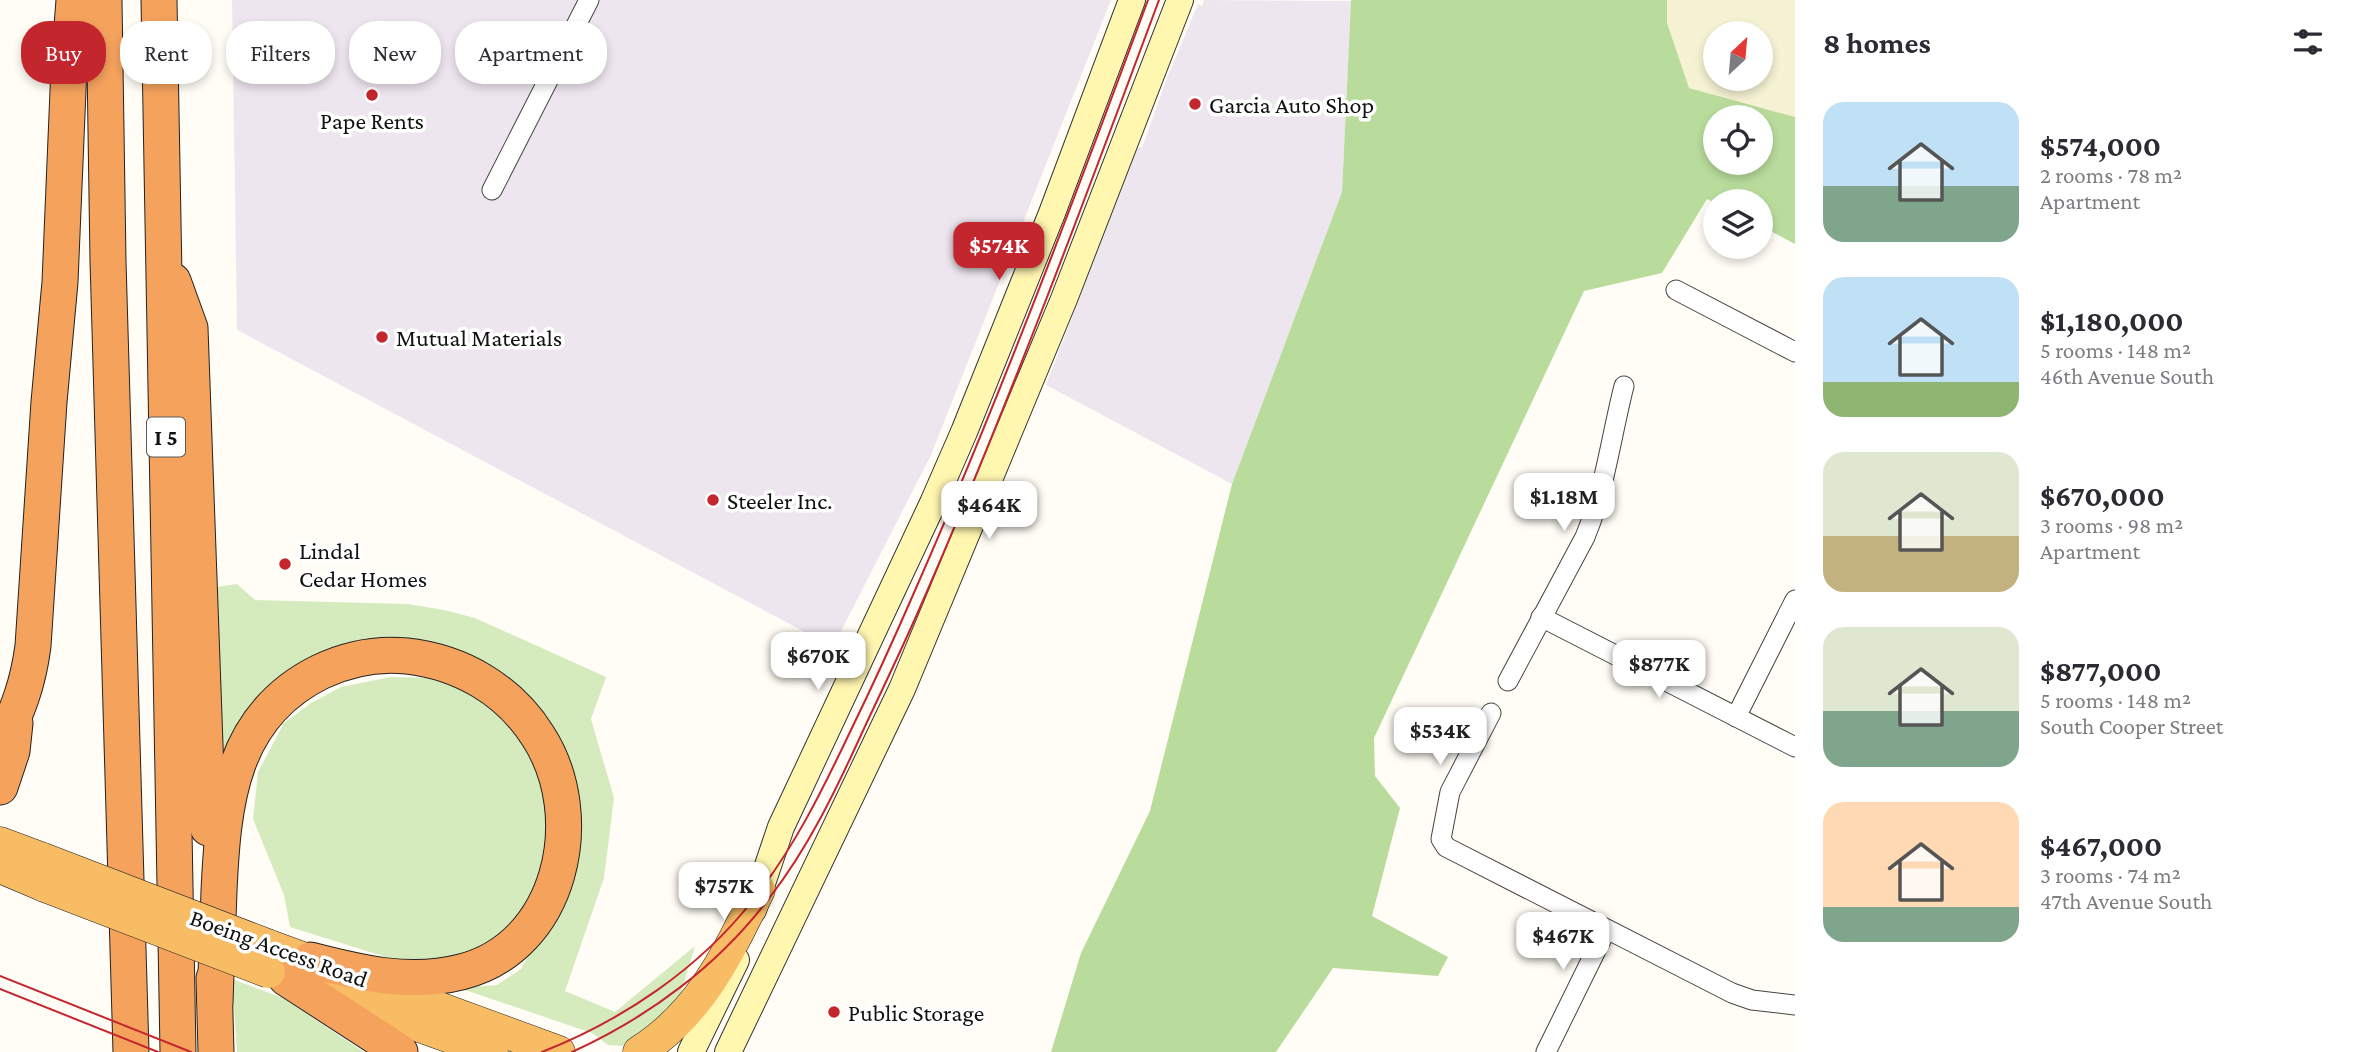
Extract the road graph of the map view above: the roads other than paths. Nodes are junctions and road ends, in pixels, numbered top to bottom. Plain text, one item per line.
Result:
1 (74, 0) edge
2 (104, 0) edge
3 (159, 0) edge
4 (589, 0) edge
5 (1132, 0) edge
6 (1180, 0) edge
7 (492, 190) dead end
8 (163, 255) junction
9 (1676, 290) dead end
10 (1795, 352) edge
11 (1624, 386) dead end
12 (1795, 600) edge
13 (1541, 617) junction
14 (1508, 681) dead end
15 (1491, 713) dead end
16 (1736, 717) junction
17 (8, 731) edge
18 (1795, 747) edge
19 (0, 787) edge
20 (0, 842) edge
21 (0, 867) edge
22 (44, 872) junction
23 (759, 890) junction
24 (1606, 930) junction
25 (283, 964) junction
26 (215, 1002) junction
27 (1795, 1005) edge
28 (131, 1052) edge
29 (178, 1052) edge
30 (216, 1052) edge
31 (400, 1052) edge
32 (492, 1052) edge
33 (559, 1052) edge
34 (639, 1052) edge
35 (691, 1052) edge
36 (728, 1052) edge
37 (1546, 1052) edge

1 - 17 highway
2 - 28 highway, I 5
3 - 8 highway, I 5
4 - 7 street
5 - 23 main road
6 - 36 main road
8 - 26 highway
8 - 29 highway, I 5
9 - 10 street
11 - 13 street
12 - 16 street
13 - 14 street
13 - 16 street
15 - 24 street
16 - 18 street
17 - 19 highway
20 - 22 highway, Boeing Access Road
21 - 22 highway, Boeing Access Road
22 - 25 highway, Boeing Access Road, bridge
23 - 34 highway
23 - 35 main road
24 - 27 street
24 - 37 street
25 - 26 highway
25 - 31 highway
25 - 32 highway, Boeing Access Road
25 - 33 highway, Boeing Access Road
26 - 30 highway

